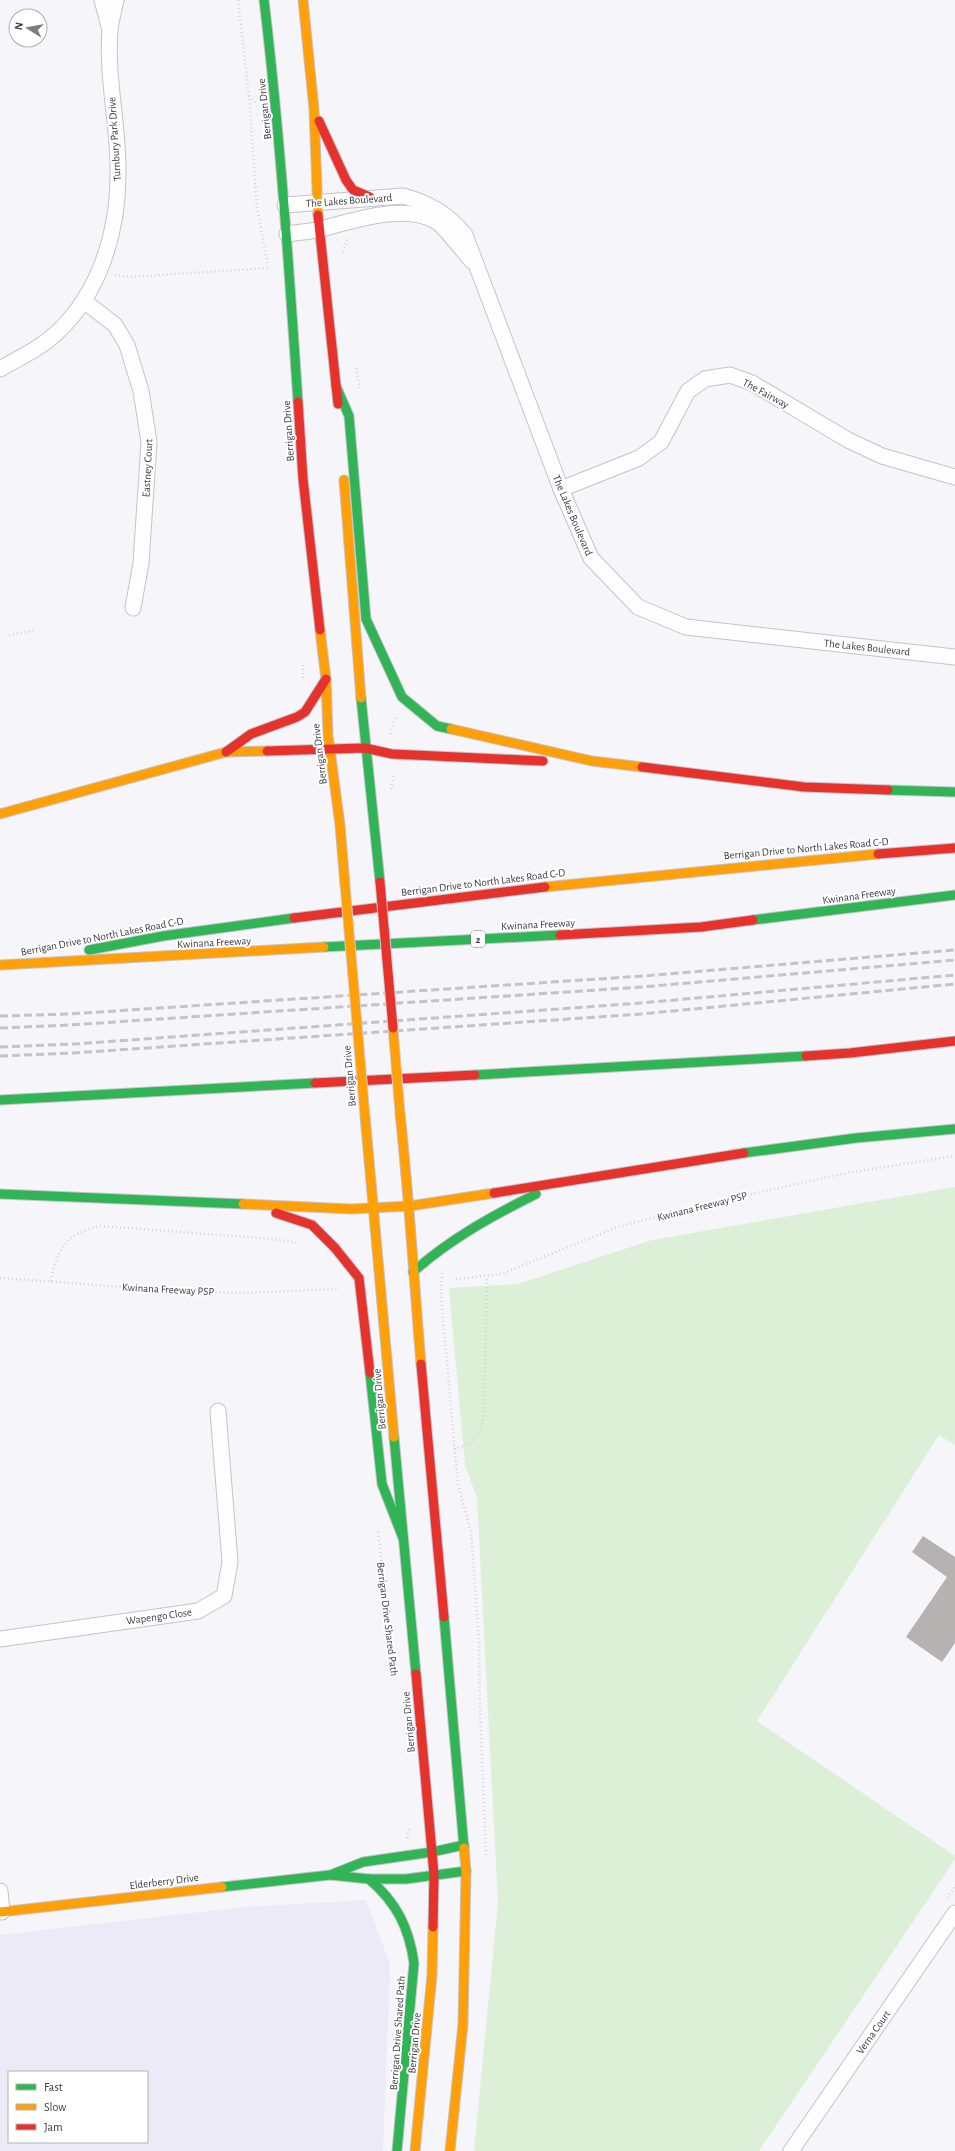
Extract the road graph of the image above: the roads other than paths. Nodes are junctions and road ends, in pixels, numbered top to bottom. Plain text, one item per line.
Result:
1 (102, 0) edge
2 (116, 0) edge
3 (264, 0) edge
4 (303, 0) edge
5 (110, 29) junction
6 (314, 109) junction
7 (370, 197) junction
8 (317, 203) junction
9 (285, 205) junction
10 (320, 230) junction
11 (287, 234) junction
12 (475, 265) junction
13 (84, 300) junction
14 (0, 369) edge
15 (336, 386) junction
16 (339, 418) dead end
17 (343, 473) dead end
18 (955, 477) edge
19 (561, 489) junction
20 (132, 608) dead end
21 (955, 657) edge
22 (326, 679) junction
23 (365, 748) junction
24 (330, 749) junction
25 (226, 752) junction
26 (592, 761) junction
27 (955, 792) edge
28 (0, 814) edge
29 (955, 848) edge
30 (955, 895) edge
31 (18, 964) junction
32 (0, 965) edge
33 (955, 1041) edge
34 (0, 1100) edge
35 (955, 1129) edge
36 (557, 1184) junction
37 (0, 1194) edge
38 (254, 1206) junction
39 (410, 1206) junction
40 (372, 1207) junction
41 (412, 1272) junction
42 (218, 1411) dead end
43 (403, 1538) junction
44 (0, 1639) edge
45 (464, 1845) junction
46 (432, 1852) junction
47 (466, 1871) junction
48 (330, 1875) junction
49 (434, 1875) junction
50 (369, 1879) junction
51 (0, 1891) edge
52 (1, 1912) edge
53 (955, 1913) edge
54 (397, 2151) edge
55 (414, 2151) edge
56 (450, 2151) edge
57 (791, 2151) edge

1 - 5 street, Turnbury Park Drive
2 - 5 street, Turnbury Park Drive
3 - 9 main road, Berrigan Drive
4 - 6 main road
5 - 13 street, Turnbury Park Drive
6 - 7 main road
6 - 8 main road
7 - 8 street, The Lakes Boulevard
7 - 12 street, The Lakes Boulevard
8 - 9 street, The Lakes Boulevard
8 - 10 main road
9 - 11 main road, Berrigan Drive
10 - 11 street, The Lakes Boulevard
10 - 12 street, The Lakes Boulevard
10 - 15 main road
11 - 22 main road, Berrigan Drive
12 - 19 street, The Lakes Boulevard
13 - 14 street, Turnbury Park Drive
13 - 20 street, Eastney Court
15 - 16 main road
15 - 26 main road
17 - 23 main road
18 - 19 street, The Fairway
19 - 21 street, The Lakes Boulevard
22 - 24 main road, Berrigan Drive
22 - 25 main road
23 - 24 main road
23 - 26 main road
23 - 39 main road, bridge
24 - 25 main road
24 - 40 main road, Berrigan Drive, bridge
25 - 28 main road
26 - 27 main road
29 - 31 main road, Berrigan Drive to North Lakes Road C-D
30 - 31 main road, Kwinana Freeway / 2
31 - 32 main road, Kwinana Freeway / 2
33 - 34 main road
35 - 36 main road
36 - 39 main road
36 - 41 main road
37 - 38 main road
38 - 40 main road
38 - 43 main road
39 - 40 main road
39 - 41 main road
40 - 43 main road, Berrigan Drive
41 - 45 main road
42 - 44 street, Wapengo Close
43 - 46 main road, Berrigan Drive
45 - 46 main road, Elderberry Drive
45 - 47 main road
46 - 48 main road, Elderberry Drive
46 - 49 main road, Berrigan Drive
47 - 49 main road, Elderberry Drive
47 - 56 main road
48 - 50 main road, Elderberry Drive
48 - 52 main road, Elderberry Drive
49 - 50 main road, Elderberry Drive
49 - 55 main road, Berrigan Drive
50 - 54 main road
51 - 52 street
53 - 57 street, Verna Court

